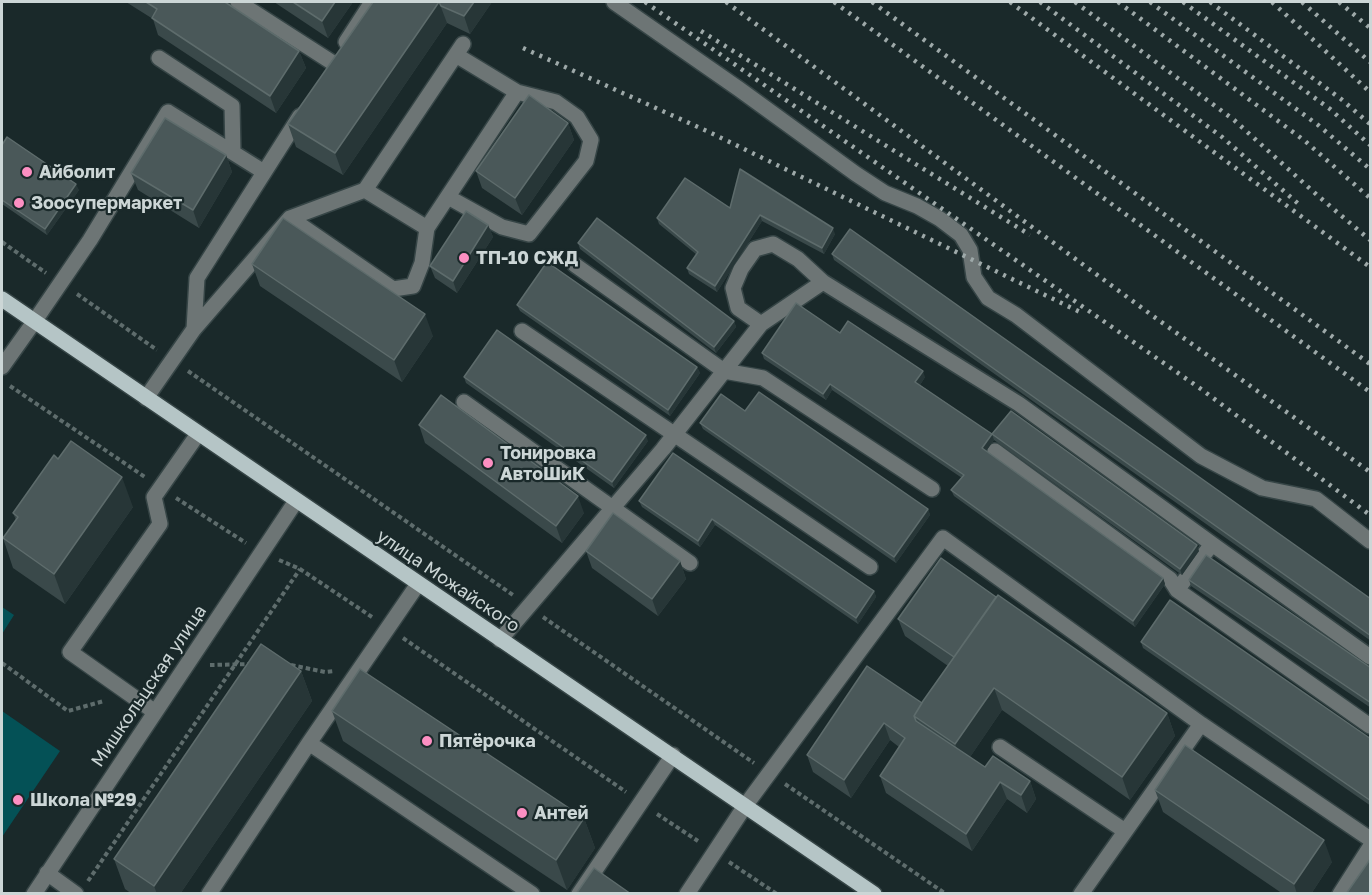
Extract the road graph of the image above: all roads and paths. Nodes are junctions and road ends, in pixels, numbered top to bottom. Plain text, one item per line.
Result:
1 (238, 2) edge
2 (372, 2) edge
3 (614, 2) edge
4 (159, 58) dead end
5 (517, 92) junction
6 (308, 102) edge
7 (233, 152) junction
8 (264, 172) junction
9 (364, 190) junction
10 (448, 197) junction
11 (290, 218) junction
12 (427, 228) junction
13 (2, 242) edge
14 (575, 265) dead end
15 (823, 282) junction
16 (61, 283) junction
17 (2, 299) edge
18 (34, 322) junction
19 (761, 324) junction
20 (194, 329) junction
21 (522, 331) dead end
22 (172, 360) junction
23 (2, 367) edge
24 (724, 371) junction
25 (146, 398) junction
26 (464, 402) dead end
27 (198, 434) junction
28 (675, 435) junction
29 (995, 451) dead end
30 (932, 489) dead end
31 (296, 501) junction
32 (613, 508) junction
33 (1371, 541) edge
34 (1212, 544) junction
35 (690, 563) dead end
36 (870, 567) dead end
37 (300, 569) dead end
38 (418, 584) junction
39 (1177, 590) junction
40 (529, 606) junction
41 (500, 640) junction
42 (1371, 657) edge
43 (155, 712) junction
44 (1201, 724) junction
45 (1371, 726) edge
46 (309, 743) junction
47 (1000, 747) dead end
48 (673, 755) junction
49 (770, 773) junction
50 (745, 806) junction
51 (1125, 831) junction
52 (1371, 839) edge
53 (1371, 847) edge
54 (47, 873) junction
55 (81, 889) edge
56 (34, 894) edge
57 (208, 894) edge
58 (532, 894) edge
59 (579, 894) edge
60 (687, 894) edge
61 (874, 894) edge
62 (946, 894) edge
63 (1081, 894) edge
64 (1340, 894) edge

1 - 2 street
3 - 33 street
4 - 7 street
5 - 9 street
5 - 10 street
5 - 10 street
6 - 8 street
7 - 8 street
7 - 16 street
8 - 20 street
9 - 11 street
9 - 12 street
10 - 12 street
11 - 12 street
11 - 20 street
13 - 16 path
14 - 24 street
15 - 19 street
15 - 19 street
15 - 34 street
16 - 18 street
16 - 22 path
17 - 18 main road, улица Можайского
18 - 23 street
18 - 25 main road, улица Можайского
19 - 24 street
20 - 22 street
21 - 28 street
22 - 25 street
22 - 40 path
24 - 28 street
24 - 30 street
25 - 27 main road, улица Можайского
26 - 32 street
27 - 31 main road, улица Можайского
27 - 43 street
28 - 32 street
28 - 36 street
29 - 39 street
31 - 38 main road, улица Можайского
31 - 43 street, Мишкольцская улица
32 - 35 street
32 - 40 street
34 - 39 street
34 - 42 street
37 - 55 path
38 - 41 main road, улица Можайского
38 - 46 street
39 - 45 street
40 - 41 street
40 - 49 path
41 - 48 main road, улица Можайского
43 - 54 street, Мишкольцская улица
44 - 49 street
44 - 51 street
44 - 52 street
46 - 57 street
46 - 58 street
47 - 51 street
48 - 50 main road, улица Можайского
48 - 59 street
49 - 50 street
49 - 62 path
50 - 60 street
50 - 61 main road, улица Можайского
51 - 63 street
53 - 64 street
54 - 55 street
54 - 56 street, Мишкольцская улица

